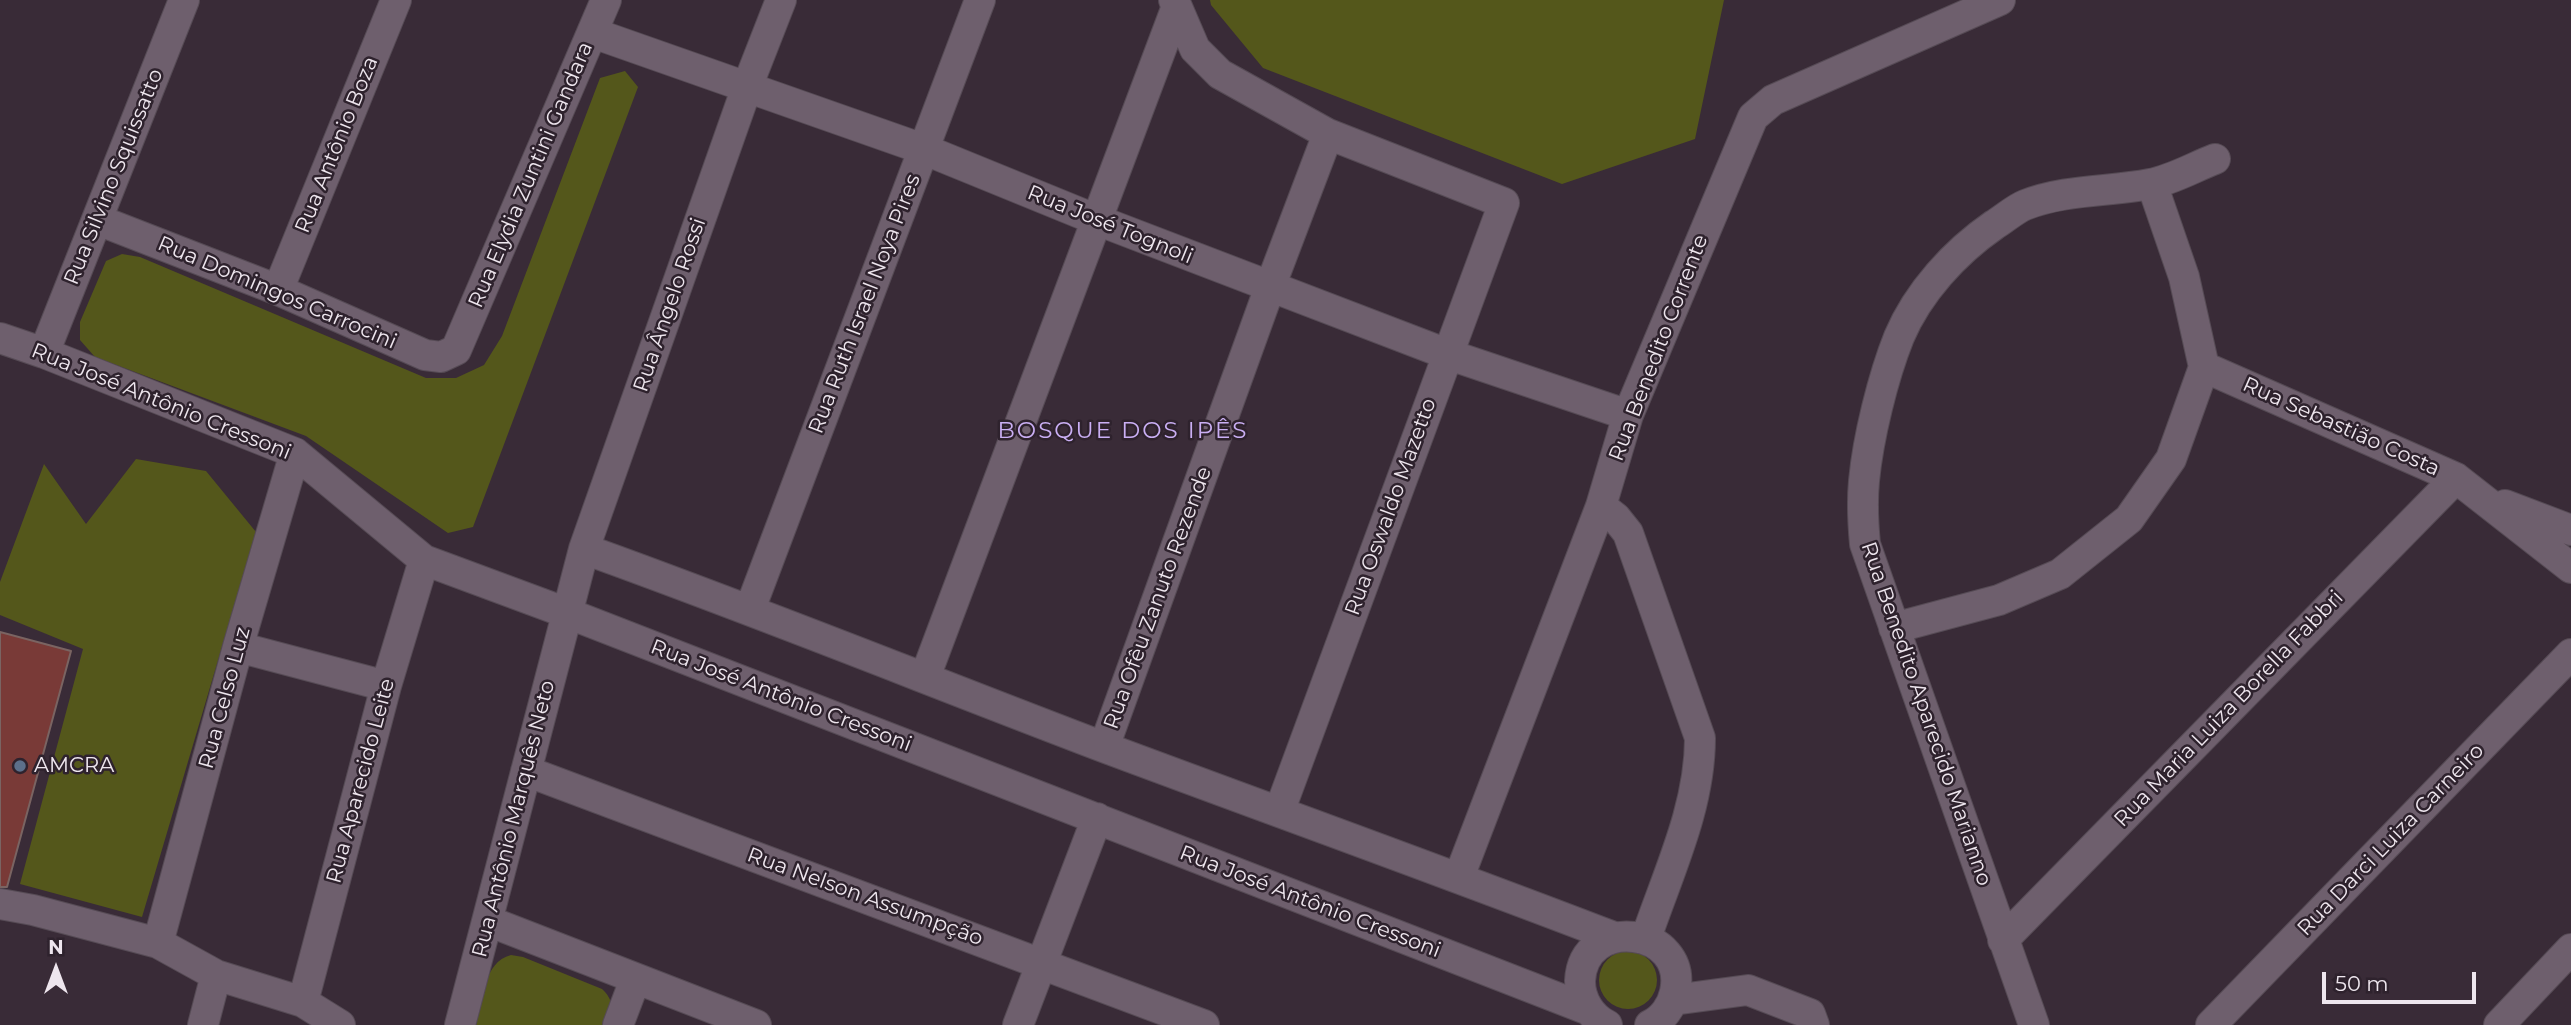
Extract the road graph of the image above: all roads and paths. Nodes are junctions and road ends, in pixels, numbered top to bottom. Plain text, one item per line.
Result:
1 (184, 0) edge
2 (396, 0) edge
3 (606, 0) edge
4 (781, 0) edge
5 (980, 0) edge
6 (1995, 1) edge
7 (1175, 5) edge
8 (593, 33) junction
9 (747, 88) junction
10 (1328, 134) junction
11 (923, 149) junction
12 (2214, 159) dead end
13 (2152, 184) junction
14 (98, 220) junction
15 (1097, 220) junction
16 (1269, 287) junction
17 (278, 290) junction
18 (0, 338) edge
19 (456, 350) joint
20 (44, 353) junction
21 (1447, 354) junction
22 (2204, 367) junction
23 (1629, 415) junction
24 (295, 453) junction
25 (2465, 486) junction
26 (1601, 506) junction
27 (2571, 530) edge
28 (584, 549) junction
29 (424, 560) junction
30 (2571, 568) edge
31 (750, 609) junction
32 (567, 613) junction
33 (1894, 628) junction
34 (238, 647) junction
35 (2571, 654) edge
36 (925, 677) junction
37 (386, 686) junction
38 (1104, 747) junction
39 (526, 771) junction
40 (1279, 812) junction
41 (1097, 818) junction
42 (1459, 877) junction
43 (0, 904) edge
44 (488, 921) junction
45 (1614, 937) junction
46 (1646, 939) junction
47 (2003, 940) junction
48 (158, 943) junction
49 (2571, 949) edge
50 (1043, 963) junction
51 (216, 975) junction
52 (635, 979) junction
53 (1673, 1000) junction
54 (303, 1002) junction
55 (1598, 1018) edge
56 (203, 1025) edge
57 (340, 1025) edge
58 (460, 1025) edge
59 (618, 1025) edge
60 (756, 1025) edge
61 (1018, 1025) edge
62 (1204, 1025) edge
63 (1650, 1025) edge
64 (1814, 1025) edge
65 (2034, 1025) edge
66 (2211, 1025) edge
67 (2499, 1025) edge

1 - 14 street, Rua Silvino Squissatto
2 - 17 street, Rua Antônio Boza
3 - 8 street, Rua Elydia Zuntini Gandara
4 - 9 street, Rua Ângelo Rossi
5 - 11 street, Rua Ruth Israel Noya Pires
6 - 23 street, Rua Benedito Corrente
7 - 10 street
7 - 15 street
8 - 9 street, Rua José Tognoli
8 - 19 street, Rua Elydia Zuntini Gandara
9 - 11 street, Rua José Tognoli
9 - 28 street, Rua Ângelo Rossi
10 - 16 street, Rua Ofêu Zanuto Rezende
10 - 21 street, Rua Oswaldo Mazetto
11 - 15 street, Rua José Tognoli
11 - 31 street, Rua Ruth Israel Noya Pires
12 - 13 street, Rua Benedito Aparecido Marianno
13 - 22 street
13 - 33 street, Rua Benedito Aparecido Marianno
14 - 17 street, Rua Domingos Carrocini
14 - 20 street, Rua Silvino Squissatto
15 - 16 street, Rua José Tognoli
15 - 36 street
16 - 21 street, Rua José Tognoli
16 - 38 street, Rua Ofêu Zanuto Rezende
17 - 19 street, Rua Domingos Carrocini
18 - 20 street, Rua José Antônio Cressoni
20 - 24 street, Rua José Antônio Cressoni
21 - 23 street, Rua José Tognoli
21 - 40 street, Rua Oswaldo Mazetto
22 - 25 street, Rua Sebastião Costa
22 - 33 street
23 - 26 street, Rua Benedito Corrente
24 - 29 street, Rua José Antônio Cressoni
24 - 34 street, Rua Celso Luz
25 - 27 street
25 - 30 street
25 - 47 street, Rua Maria Luiza Borella Fabbri
26 - 42 street, Rua Benedito Corrente
26 - 46 street
28 - 31 street
28 - 32 street, Rua Ângelo Rossi
29 - 32 street, Rua José Antônio Cressoni
29 - 37 street, Rua Aparecido Leite
31 - 36 street
32 - 39 street, Rua Antônio Marquês Neto
32 - 41 street, Rua José Antônio Cressoni
33 - 47 street, Rua Benedito Aparecido Marianno
34 - 37 street
34 - 48 street, Rua Celso Luz
35 - 66 street, Rua Darci Luiza Carneiro
36 - 38 street
37 - 54 street, Rua Aparecido Leite
38 - 40 street
39 - 44 street, Rua Antônio Marquês Neto
39 - 50 street, Rua Nelson Assumpção
40 - 42 street
41 - 50 street
41 - 55 street, Rua José Antônio Cressoni
42 - 45 street
43 - 48 street
44 - 52 street
44 - 58 street, Rua Antônio Marquês Neto
45 - 46 street
45 - 55 street
46 - 53 street
47 - 65 street, Rua Benedito Aparecido Marianno
48 - 51 street
49 - 67 street
50 - 61 street
50 - 62 street, Rua Nelson Assumpção
51 - 54 street
51 - 56 street
52 - 59 street
52 - 60 street
53 - 63 street
53 - 64 street
54 - 57 street

